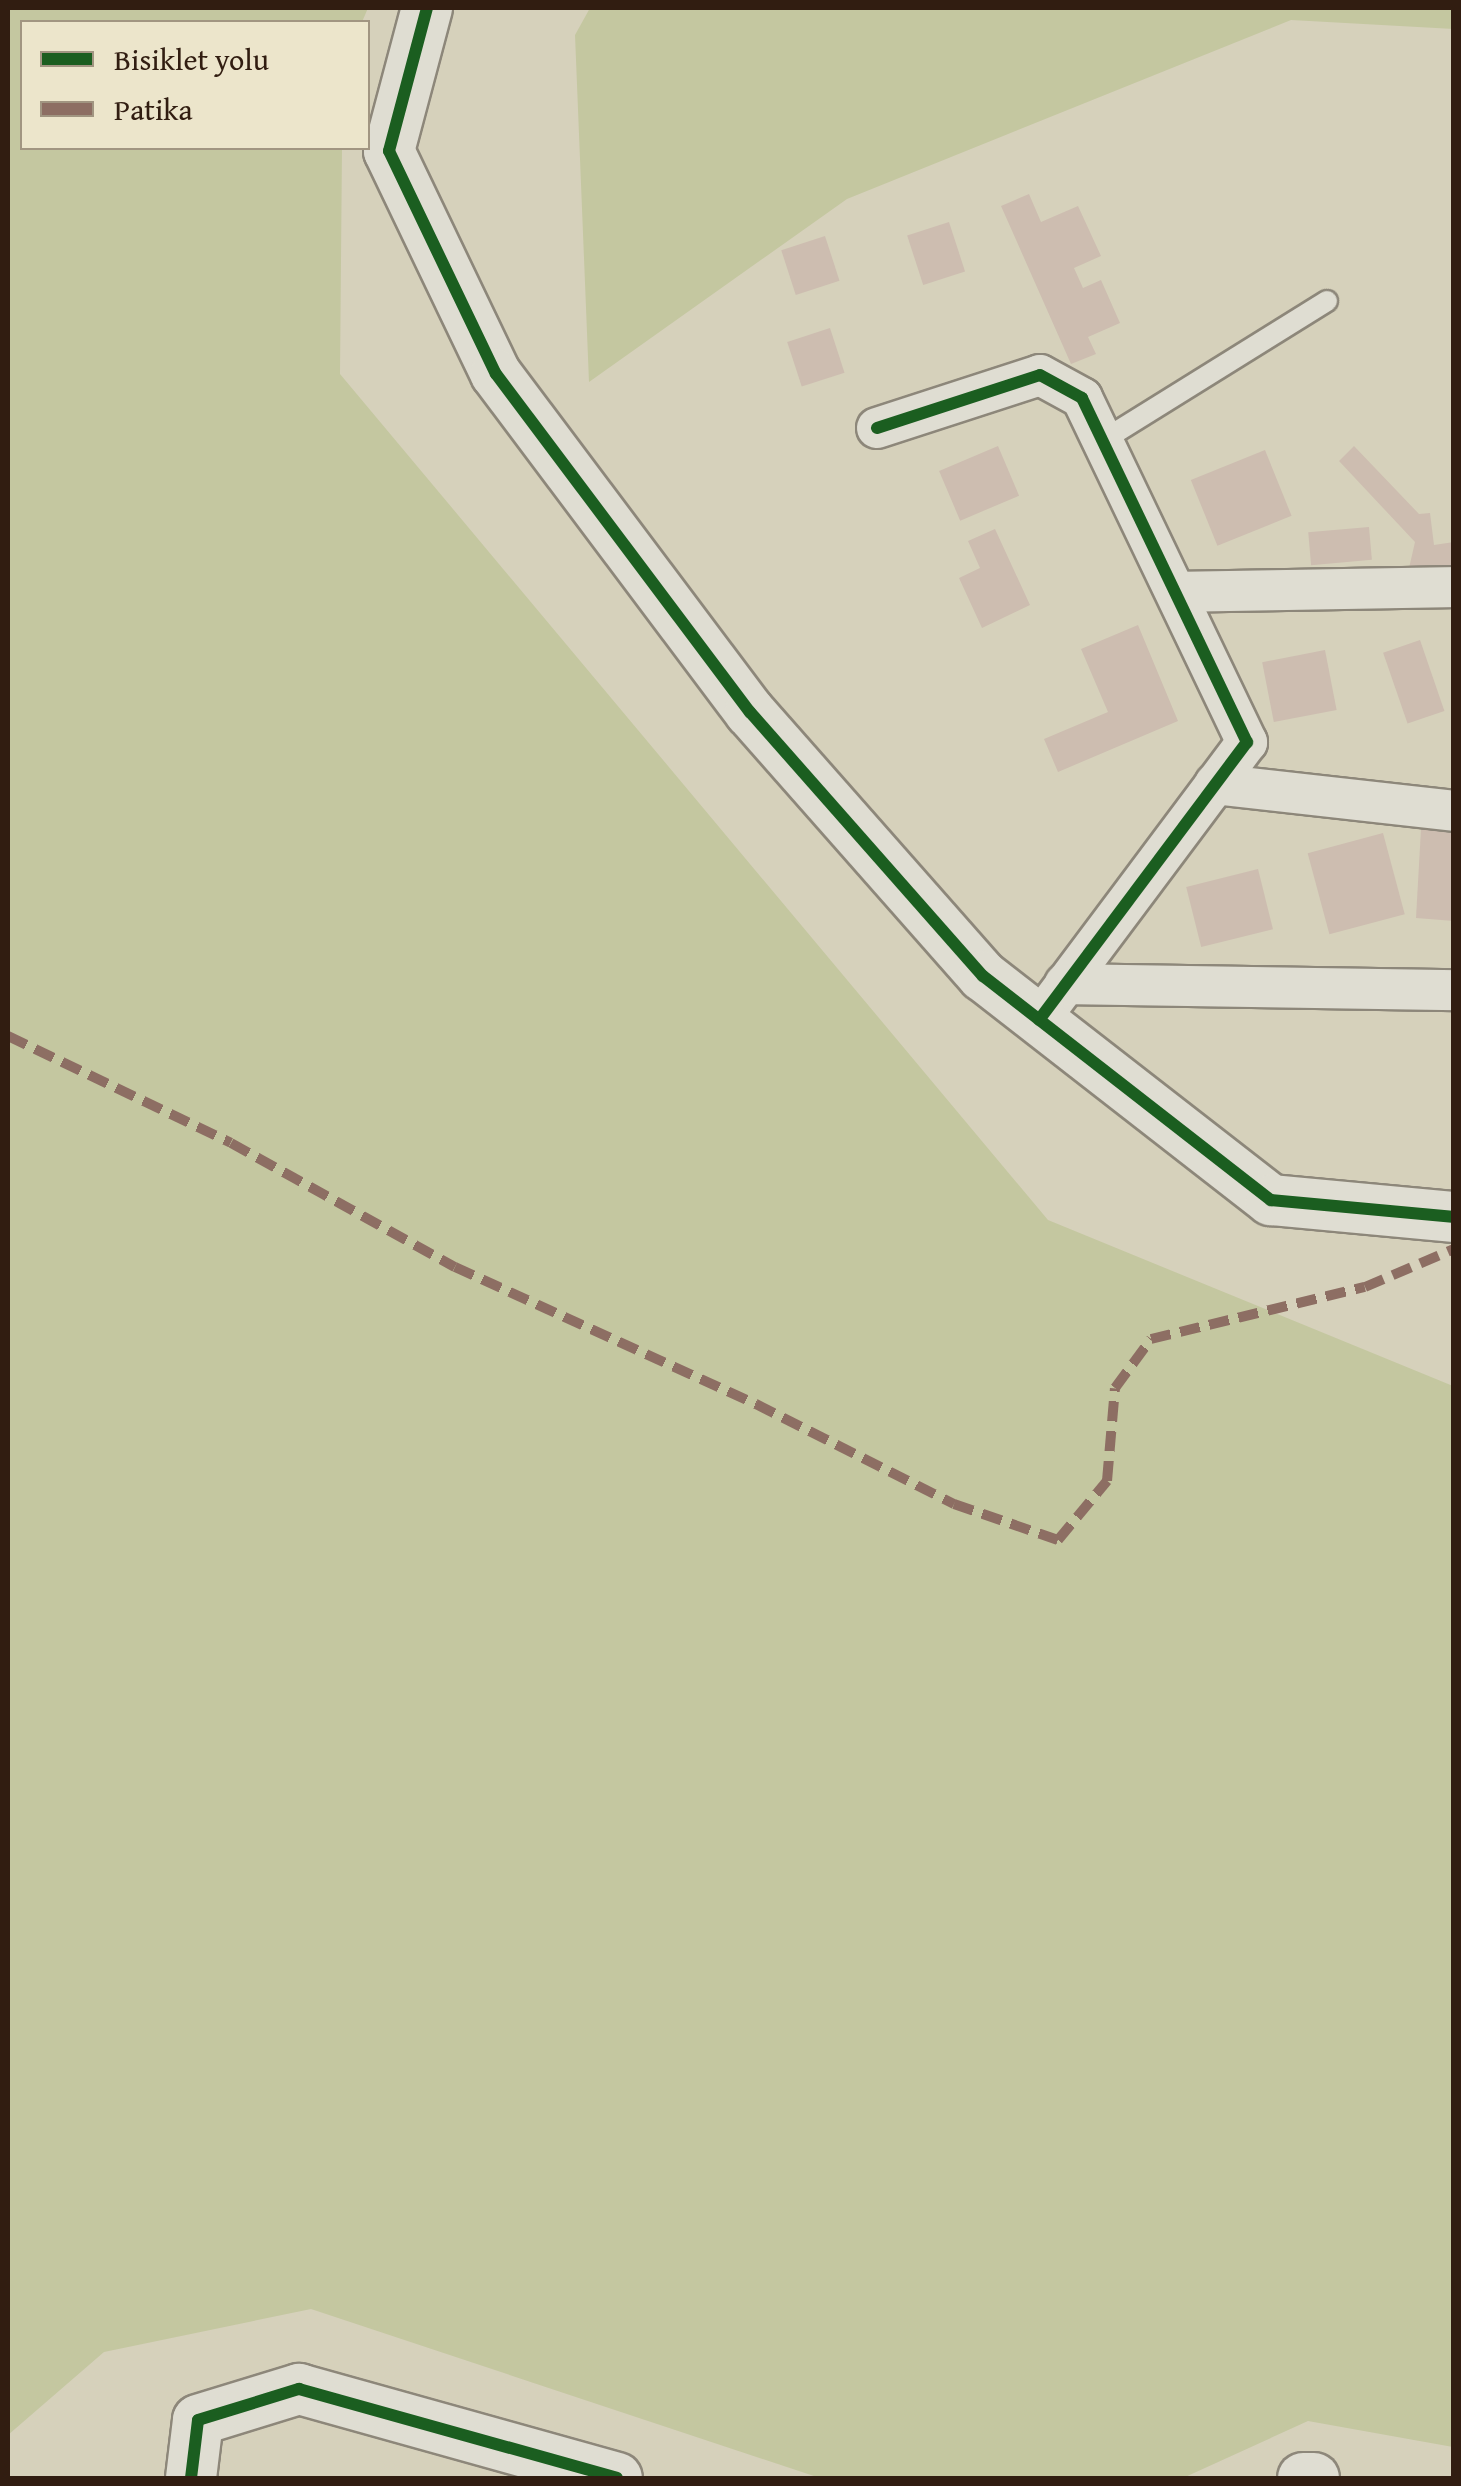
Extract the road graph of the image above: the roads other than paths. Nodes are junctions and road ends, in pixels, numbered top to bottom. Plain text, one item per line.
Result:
1 (427, 8) edge
2 (1327, 301) dead end
3 (876, 428) dead end
4 (1102, 440) junction
5 (1454, 587) edge
6 (1177, 592) junction
7 (1215, 784) junction
8 (1454, 811) edge
9 (1454, 990) edge
10 (1052, 1002) junction
11 (1454, 1217) edge
12 (191, 2478) edge
13 (617, 2478) edge
14 (1303, 2478) edge
15 (1314, 2478) edge

1 - 10 street
2 - 4 lane
3 - 4 street
4 - 6 street
5 - 6 street
6 - 7 street
7 - 8 street
7 - 10 street
9 - 10 street
10 - 11 street
12 - 13 street
14 - 15 street

